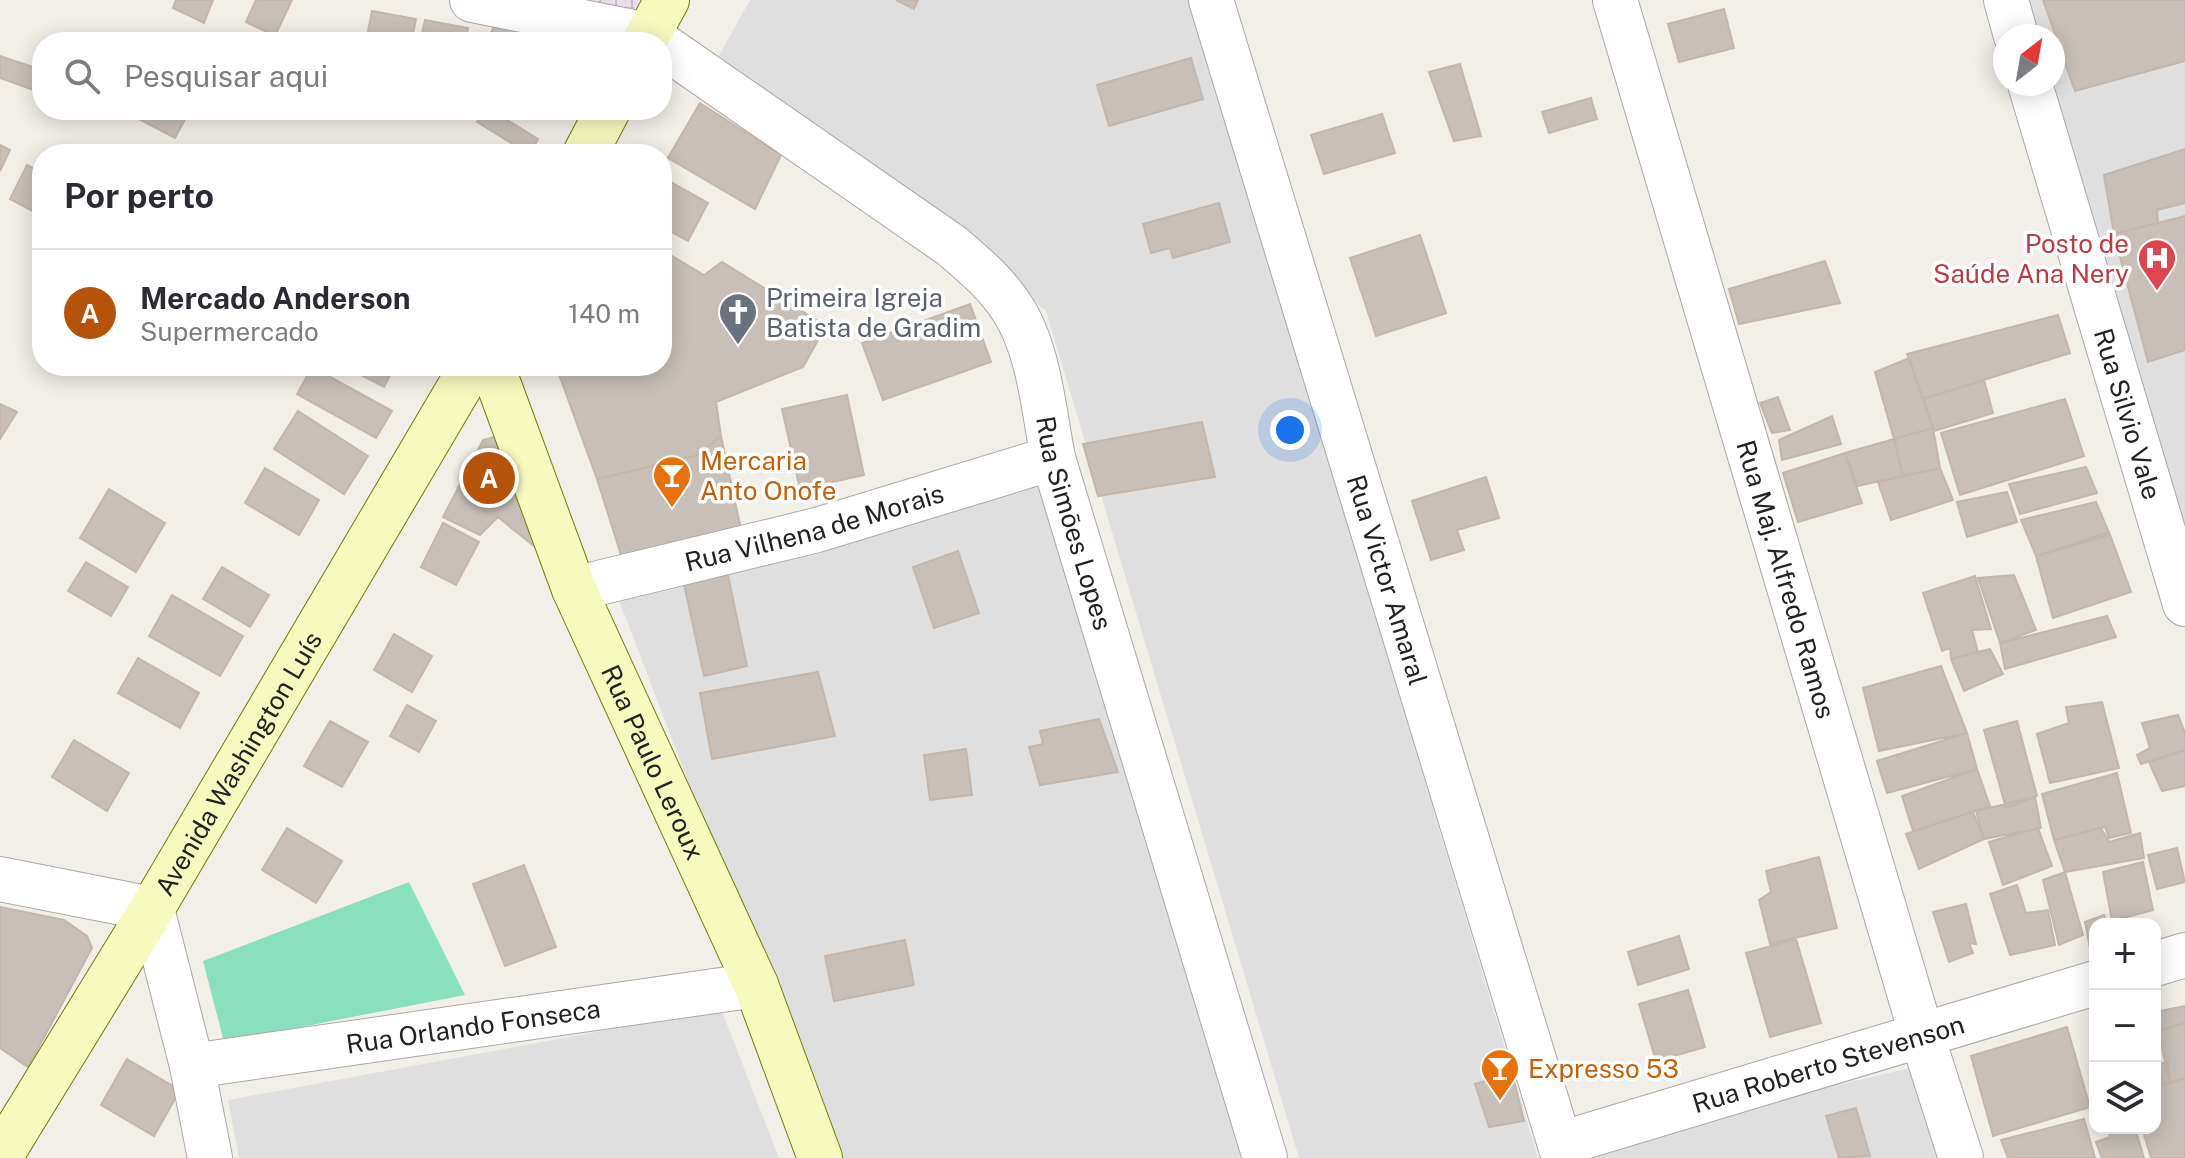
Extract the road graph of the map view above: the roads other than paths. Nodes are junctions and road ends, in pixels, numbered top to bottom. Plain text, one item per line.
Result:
1 (472, 0) edge
2 (1211, 0) edge
3 (1615, 0) edge
4 (2006, 0) edge
5 (2013, 24) edge
6 (650, 32) edge
7 (672, 45) edge
8 (2034, 96) edge
9 (603, 120) edge
10 (590, 144) edge
11 (466, 376) edge
12 (496, 376) edge
13 (1053, 458) junction
14 (574, 589) junction
15 (2185, 604) edge
16 (0, 879) edge
17 (152, 909) junction
18 (2185, 955) edge
19 (2161, 962) edge
20 (756, 985) junction
21 (2089, 985) edge
22 (1922, 1036) junction
23 (192, 1066) junction
24 (1562, 1151) edge
25 (0, 1157) edge
26 (210, 1158) edge
27 (820, 1158) edge
28 (1265, 1158) edge
29 (1961, 1158) edge

1 - 6 street
2 - 24 street, Rua Victor Amaral
3 - 22 street, Rua Maj. Alfredo Ramos
4 - 5 street
7 - 13 street, Rua Simões Lopes
8 - 15 street, Rua Silvio Vale
9 - 10 street
11 - 17 street, Avenida Washington Luís
12 - 14 street, Rua Paulo Leroux
13 - 14 street, Rua Vilhena de Morais
13 - 28 street, Rua Simões Lopes
14 - 20 street, Rua Paulo Leroux
16 - 17 street
17 - 23 street
17 - 25 street, Avenida Washington Luís
18 - 19 street
20 - 23 street, Rua Orlando Fonseca
20 - 27 street, Rua Paulo Leroux
21 - 22 street, Rua Roberto Stevenson
22 - 24 street, Rua Roberto Stevenson
22 - 29 street, Rua Maj. Alfredo Ramos
23 - 26 street

